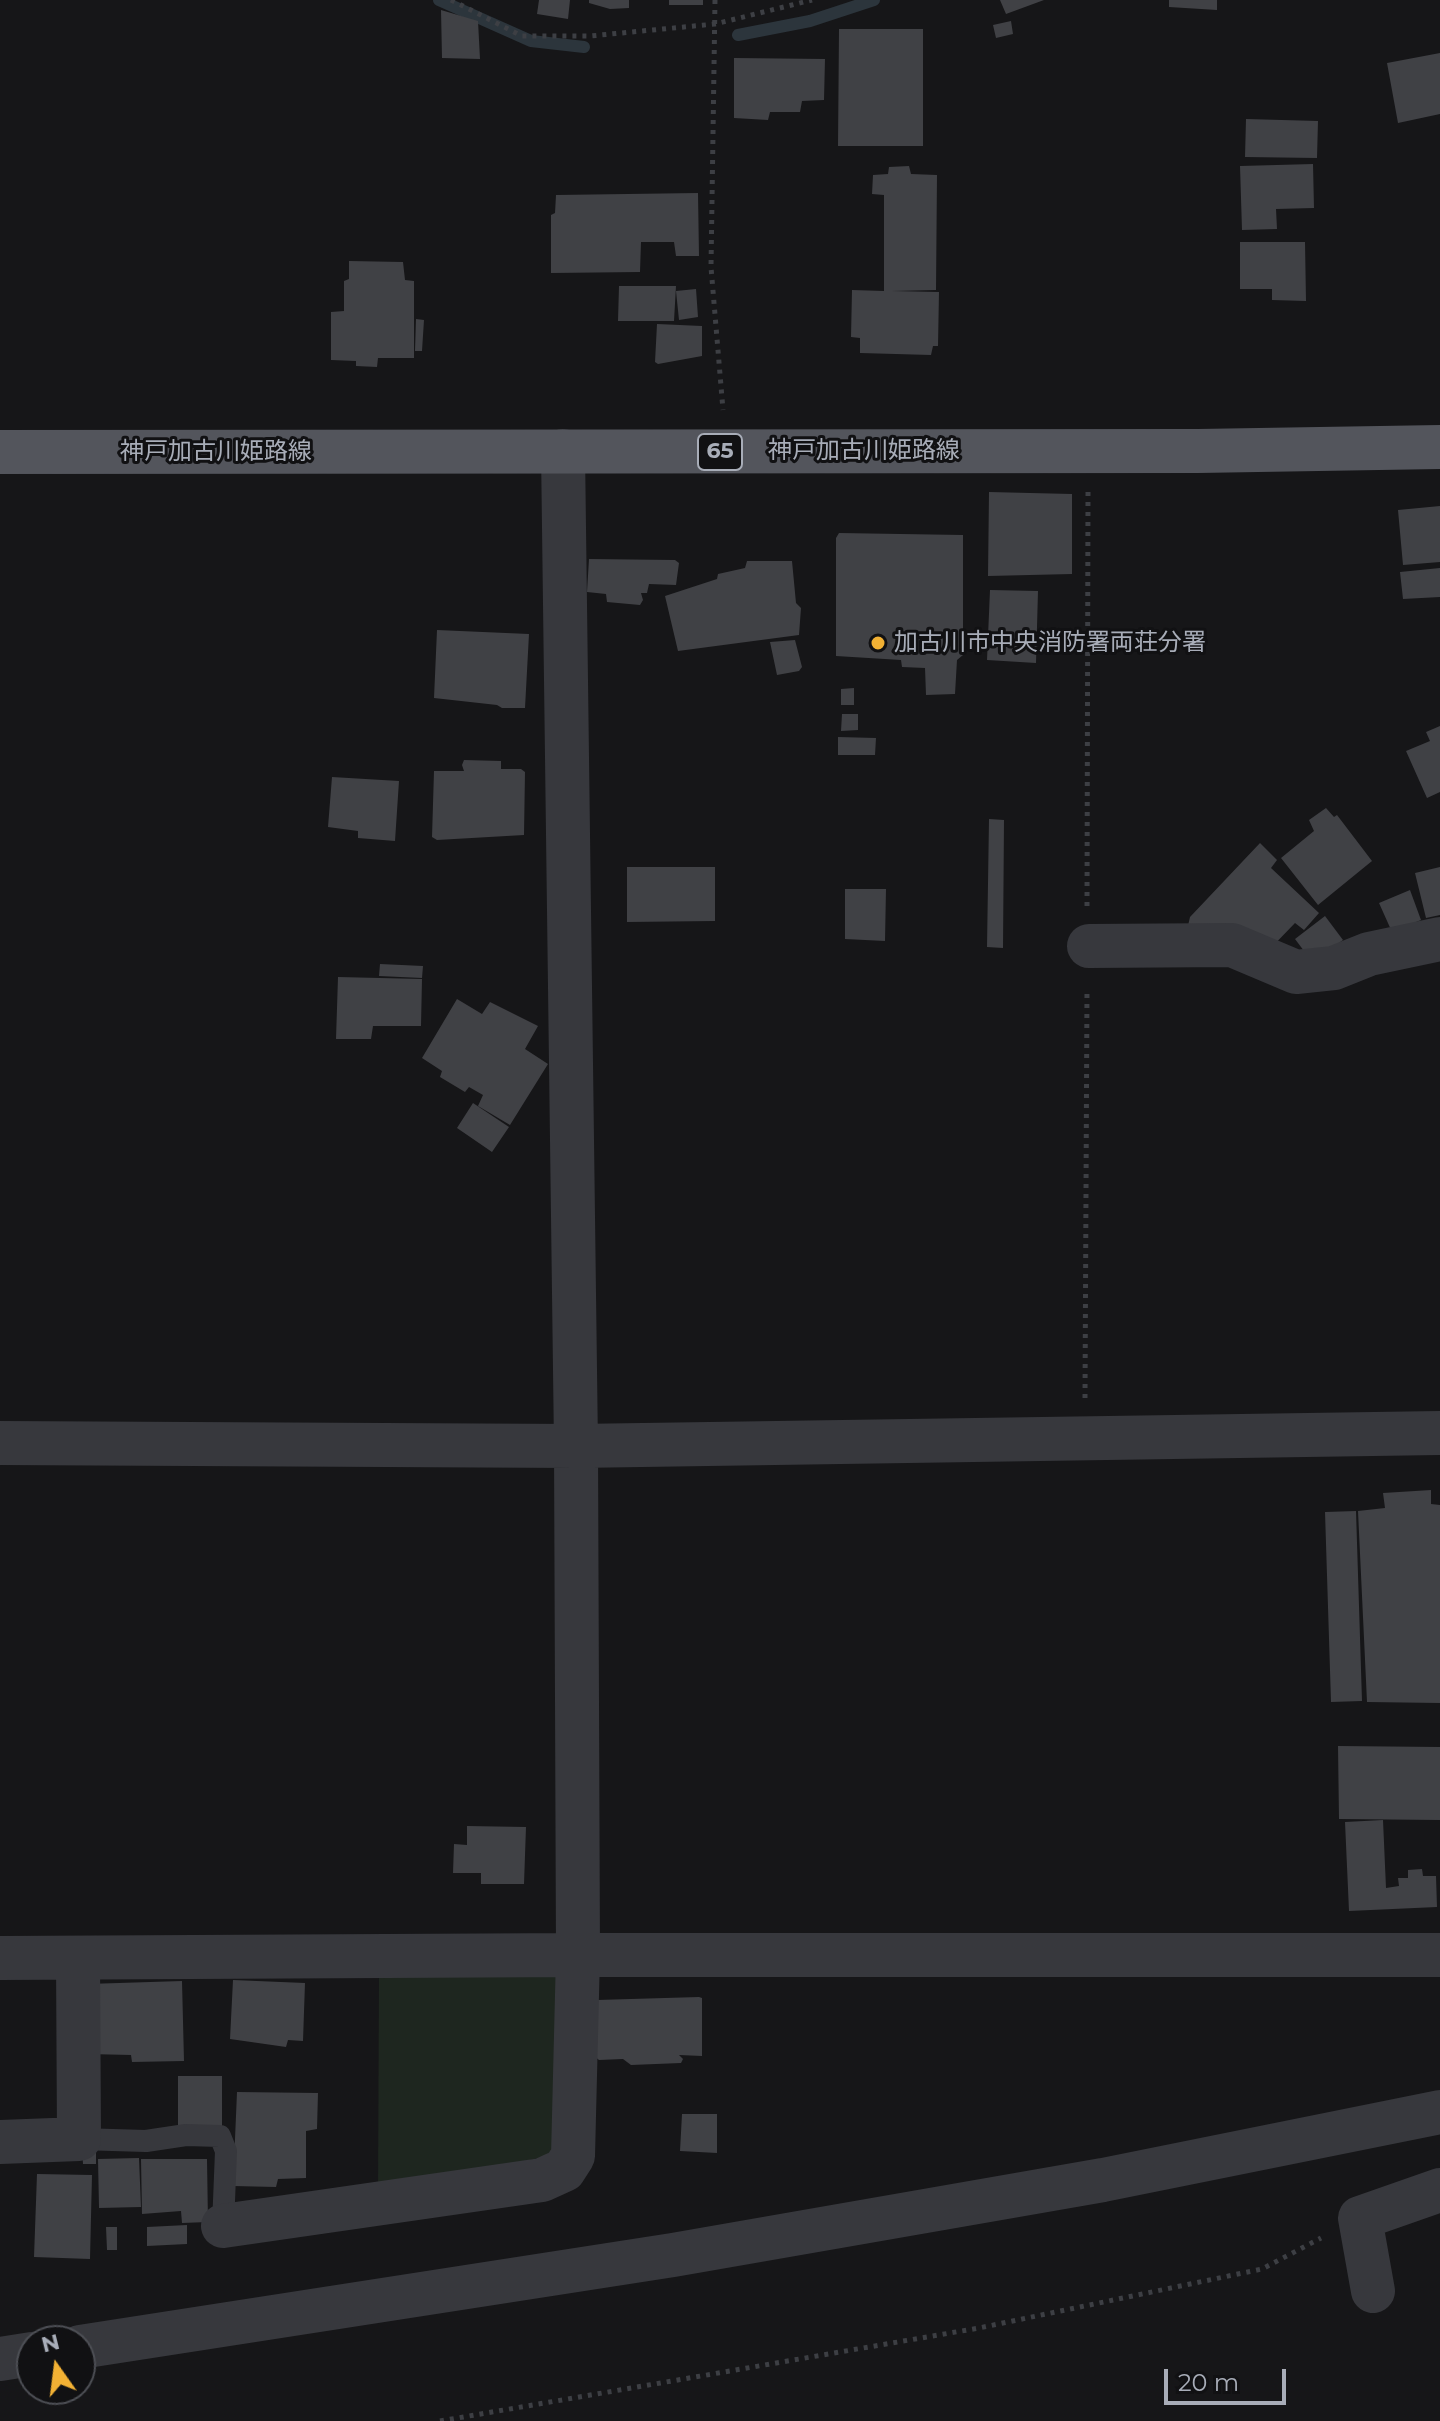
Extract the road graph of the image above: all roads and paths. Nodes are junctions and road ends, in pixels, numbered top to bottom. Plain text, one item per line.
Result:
1 (451, 0) edge
2 (715, 0) edge
3 (812, 0) edge
4 (715, 24) junction
5 (0, 445) edge
6 (1440, 447) edge
7 (563, 451) junction
8 (0, 452) edge
9 (726, 452) junction
10 (1440, 939) edge
11 (1089, 946) dead end
12 (1440, 1433) edge
13 (0, 1443) edge
14 (576, 1446) junction
15 (578, 1955) junction
16 (1440, 1955) edge
17 (0, 1958) edge
18 (78, 1959) junction
19 (1440, 2112) edge
20 (79, 2139) junction
21 (0, 2142) edge
22 (1440, 2190) edge
23 (1360, 2218) junction
24 (223, 2226) joint
25 (1373, 2291) dead end
26 (96, 2345) edge
27 (440, 2421) edge

1 - 4 path
2 - 4 path
3 - 4 path
4 - 9 path
5 - 8 street
6 - 9 main road, 神戸加古川姫路線 / 65
7 - 8 main road, 神戸加古川姫路線 / 65
7 - 9 main road, 神戸加古川姫路線 / 65
7 - 14 street
10 - 11 street
12 - 14 street
13 - 14 street
14 - 15 street
15 - 16 street
15 - 18 street
15 - 24 street
17 - 18 street
18 - 20 street
19 - 26 street
20 - 21 street
20 - 24 lane
22 - 23 street
23 - 25 street
23 - 27 path

